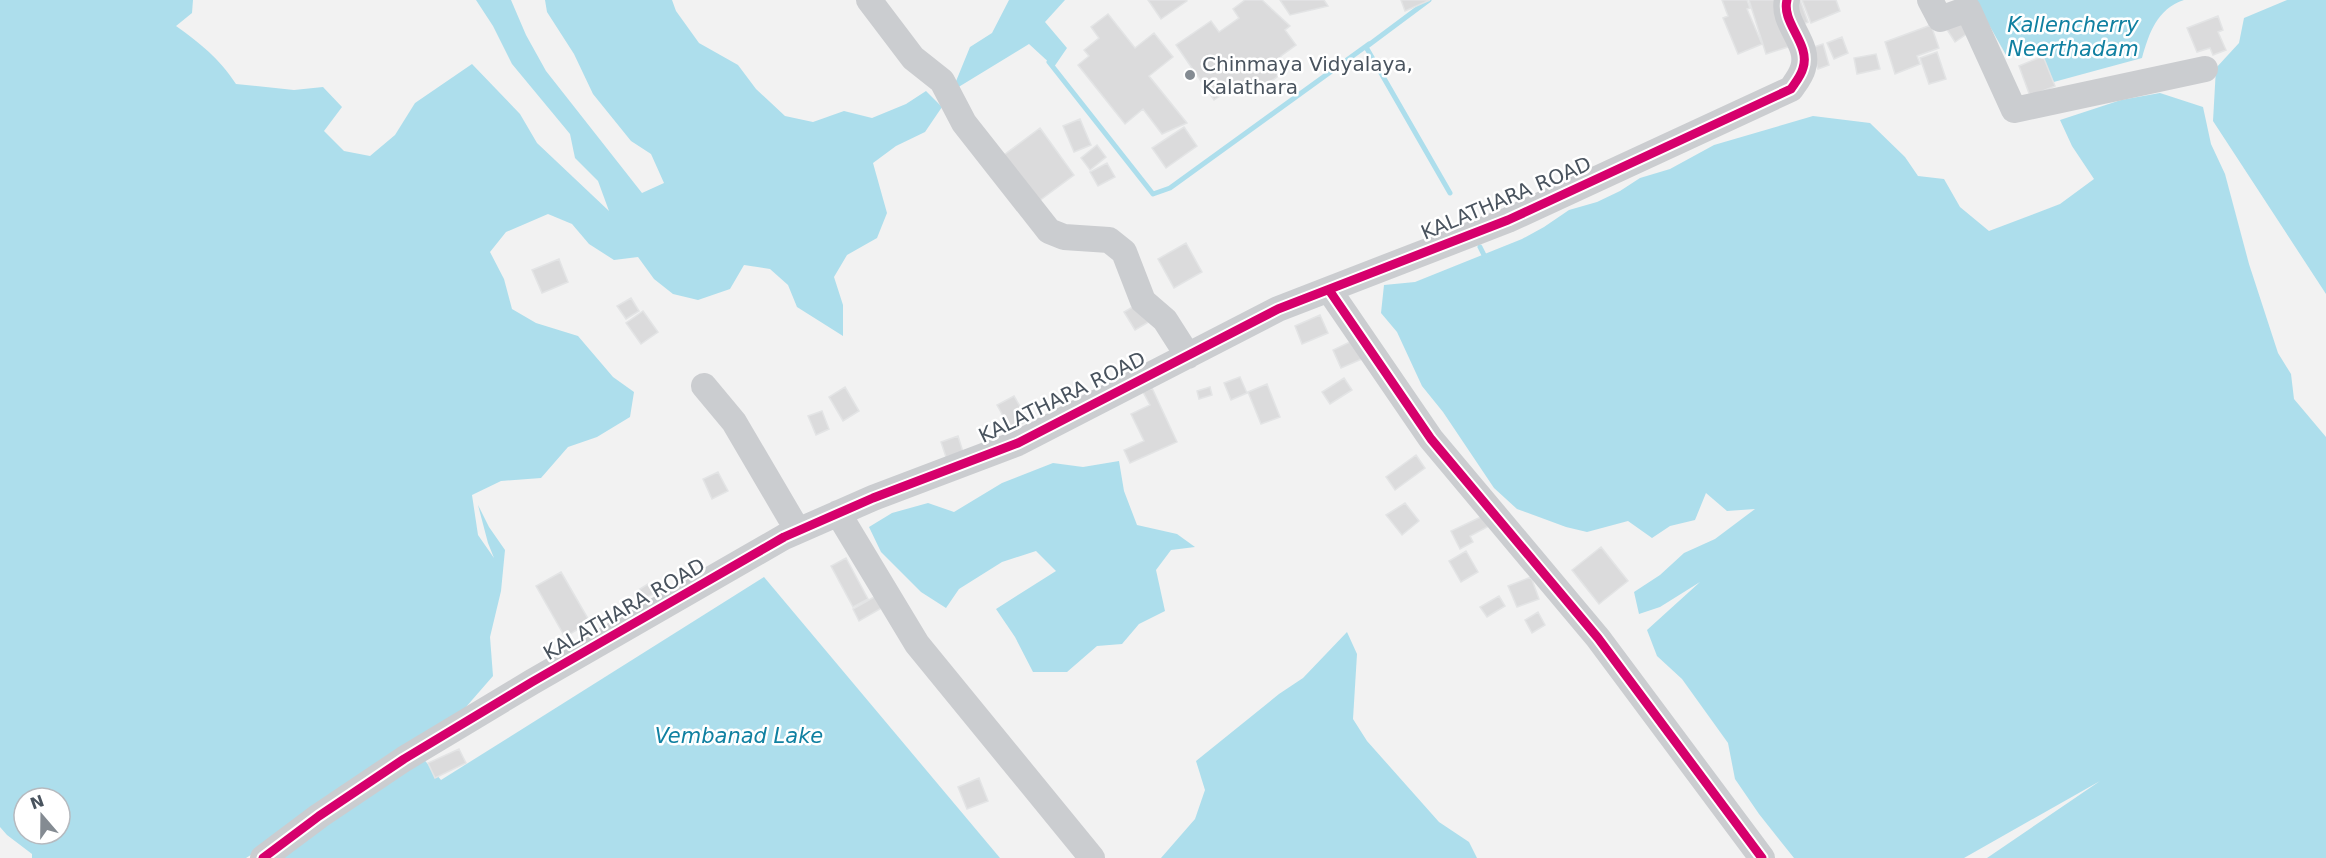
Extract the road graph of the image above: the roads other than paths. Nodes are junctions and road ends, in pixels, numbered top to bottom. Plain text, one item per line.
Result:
1 (869, 0) edge
2 (1788, 0) edge
3 (1930, 0) edge
4 (2205, 69) dead end
5 (1329, 290) junction
6 (1188, 356) junction
7 (704, 386) dead end
8 (838, 513) junction
9 (798, 531) junction
10 (262, 858) edge
11 (1092, 858) edge
12 (1762, 858) edge

1 - 6 street
2 - 5 street, KALATHARA ROAD
3 - 4 street
5 - 6 street, KALATHARA ROAD
5 - 12 street
6 - 8 street, KALATHARA ROAD
7 - 9 street
8 - 9 street, KALATHARA ROAD
8 - 11 street
9 - 10 street, KALATHARA ROAD

